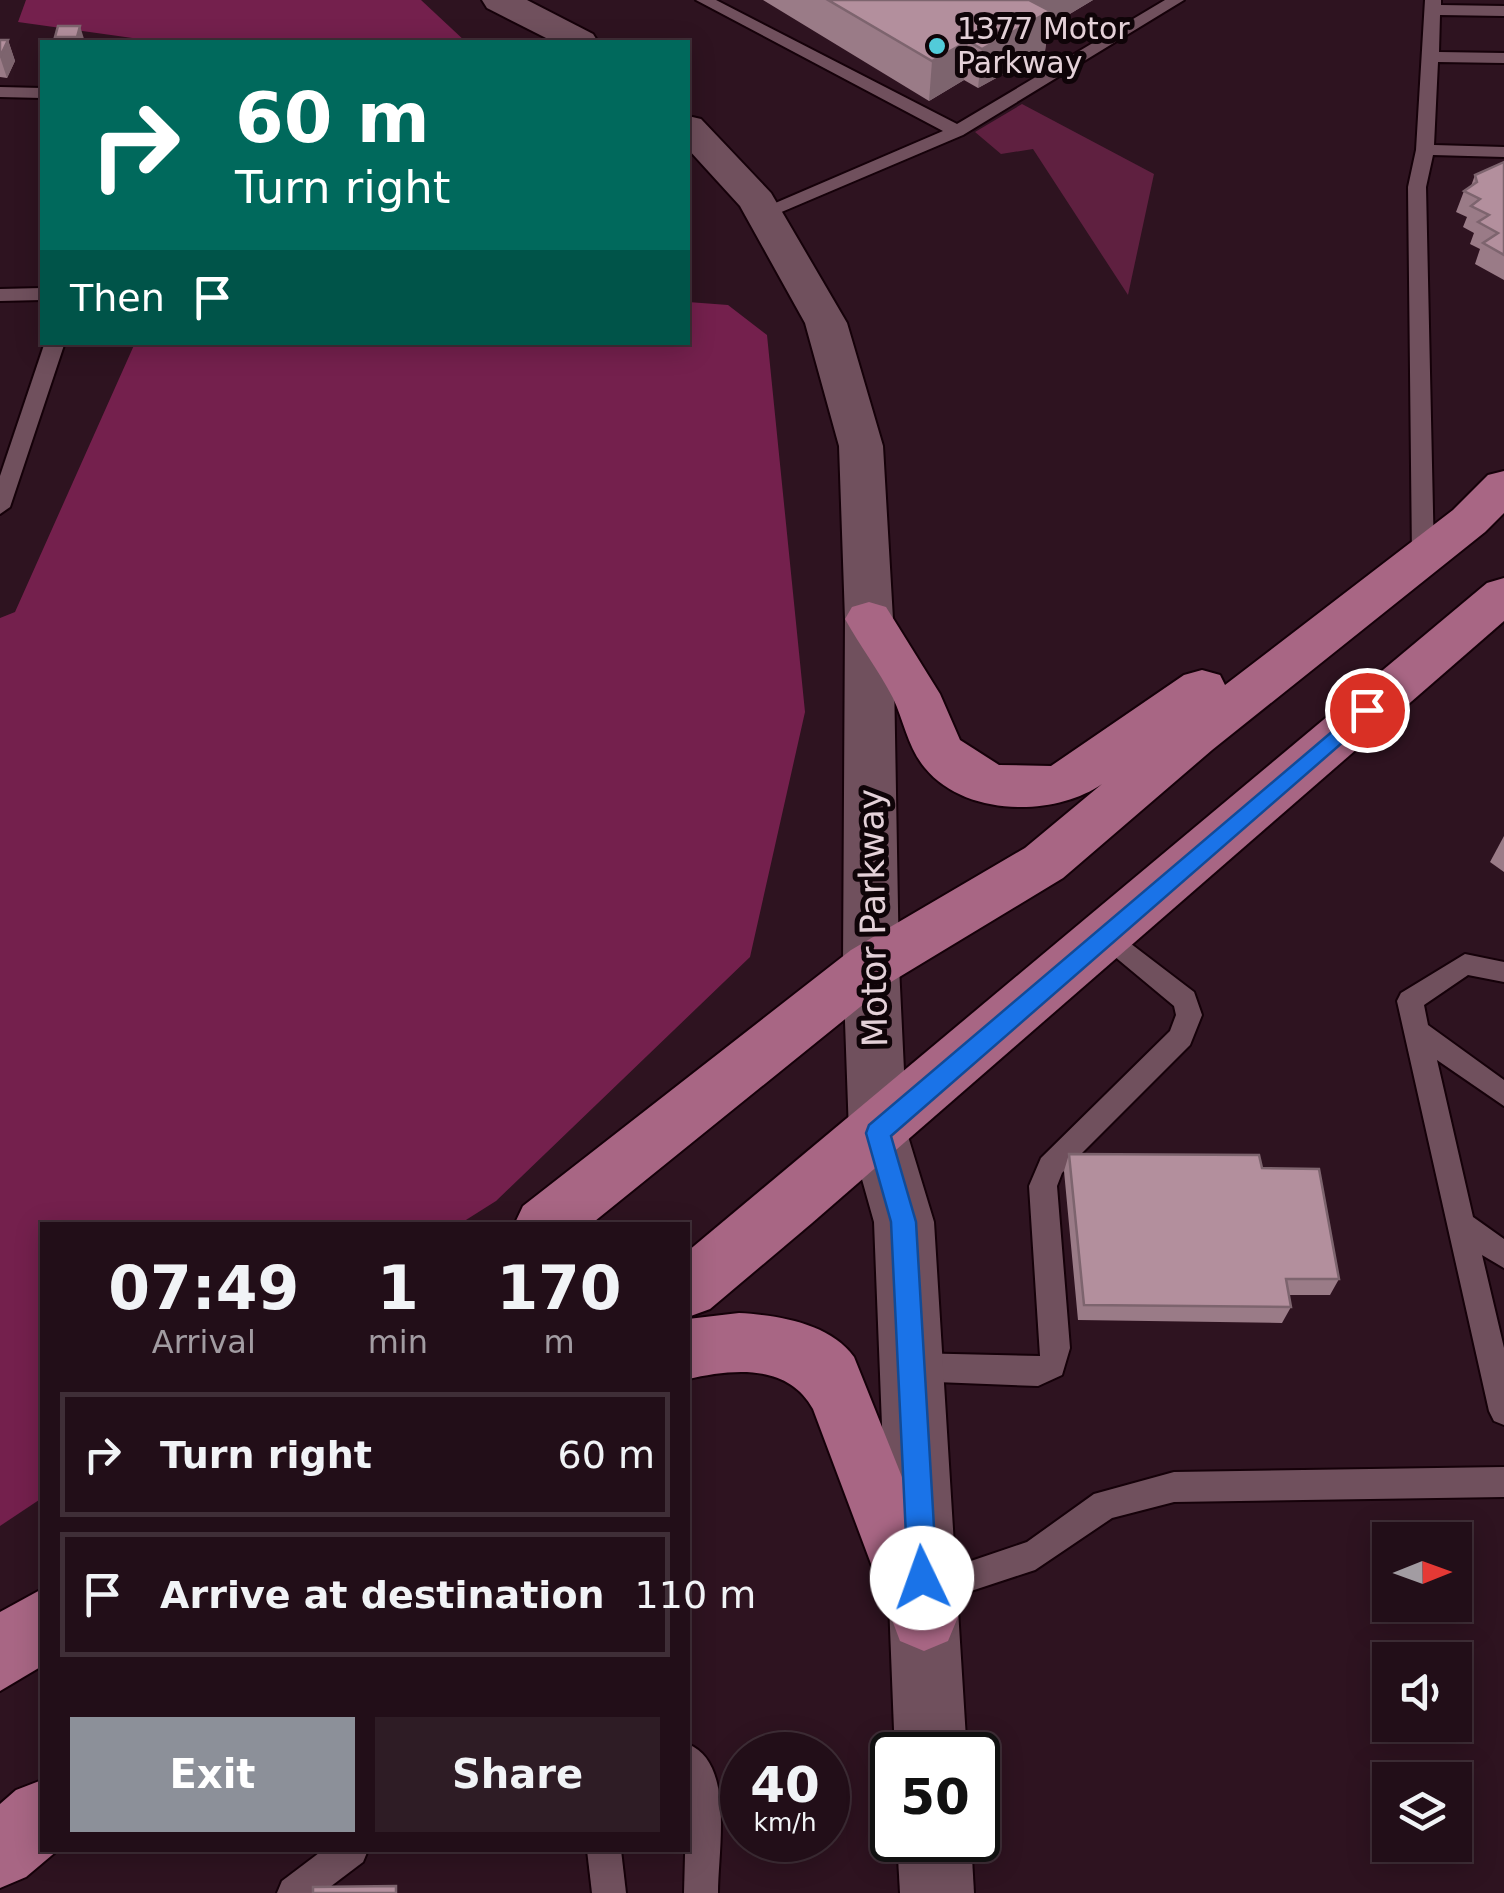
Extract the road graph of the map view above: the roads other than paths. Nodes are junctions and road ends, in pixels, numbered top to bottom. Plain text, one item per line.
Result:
1 (500, 0) edge
2 (704, 0) edge
3 (1176, 0) edge
4 (1432, 5) edge
5 (1504, 11) edge
6 (576, 40) edge
7 (1430, 57) junction
8 (1504, 58) edge
9 (0, 92) edge
10 (40, 92) edge
11 (690, 129) edge
12 (956, 132) junction
13 (1424, 150) junction
14 (1504, 152) edge
15 (765, 214) junction
16 (40, 294) edge
17 (0, 295) edge
18 (55, 345) edge
19 (1504, 486) edge
20 (0, 507) edge
21 (1423, 556) junction
22 (1504, 595) edge
23 (1367, 598) junction
24 (869, 619) junction
25 (1105, 934) junction
26 (871, 966) junction
27 (1504, 972) edge
28 (1416, 1030) junction
29 (1504, 1095) edge
30 (878, 1133) junction
31 (548, 1222) edge
32 (1462, 1224) junction
33 (1504, 1255) edge
34 (690, 1287) edge
35 (690, 1348) edge
36 (912, 1367) junction
37 (1504, 1411) edge
38 (1504, 1482) edge
39 (923, 1597) junction
40 (40, 1624) edge
41 (0, 1656) edge
42 (930, 1732) edge
43 (690, 1763) edge
44 (40, 1818) edge
45 (0, 1851) edge
46 (347, 1852) edge
47 (604, 1852) edge
48 (935, 1862) edge
49 (294, 1893) edge
50 (610, 1893) edge
51 (701, 1893) edge
52 (936, 1893) edge

1 - 6 main road
2 - 12 lane
3 - 12 lane
4 - 5 lane
4 - 7 lane
7 - 8 lane
7 - 13 lane
9 - 10 lane
11 - 15 main road, Motor Parkway
12 - 15 lane
13 - 14 lane
13 - 21 lane
15 - 24 main road, Motor Parkway
16 - 17 lane
18 - 20 lane
19 - 21 highway
21 - 23 highway
22 - 25 highway
23 - 24 highway
23 - 26 highway
24 - 26 main road, Motor Parkway
25 - 30 highway
25 - 36 lane
26 - 30 main road, Motor Parkway
26 - 31 highway
27 - 28 lane
28 - 29 lane
28 - 32 lane
30 - 34 highway
30 - 36 main road, Motor Parkway
32 - 33 lane
32 - 37 lane
35 - 39 highway
36 - 39 main road, Motor Parkway
38 - 39 lane
39 - 42 main road, Motor Parkway
40 - 41 highway
43 - 51 lane
44 - 45 highway
46 - 49 lane
47 - 50 lane
48 - 52 main road

